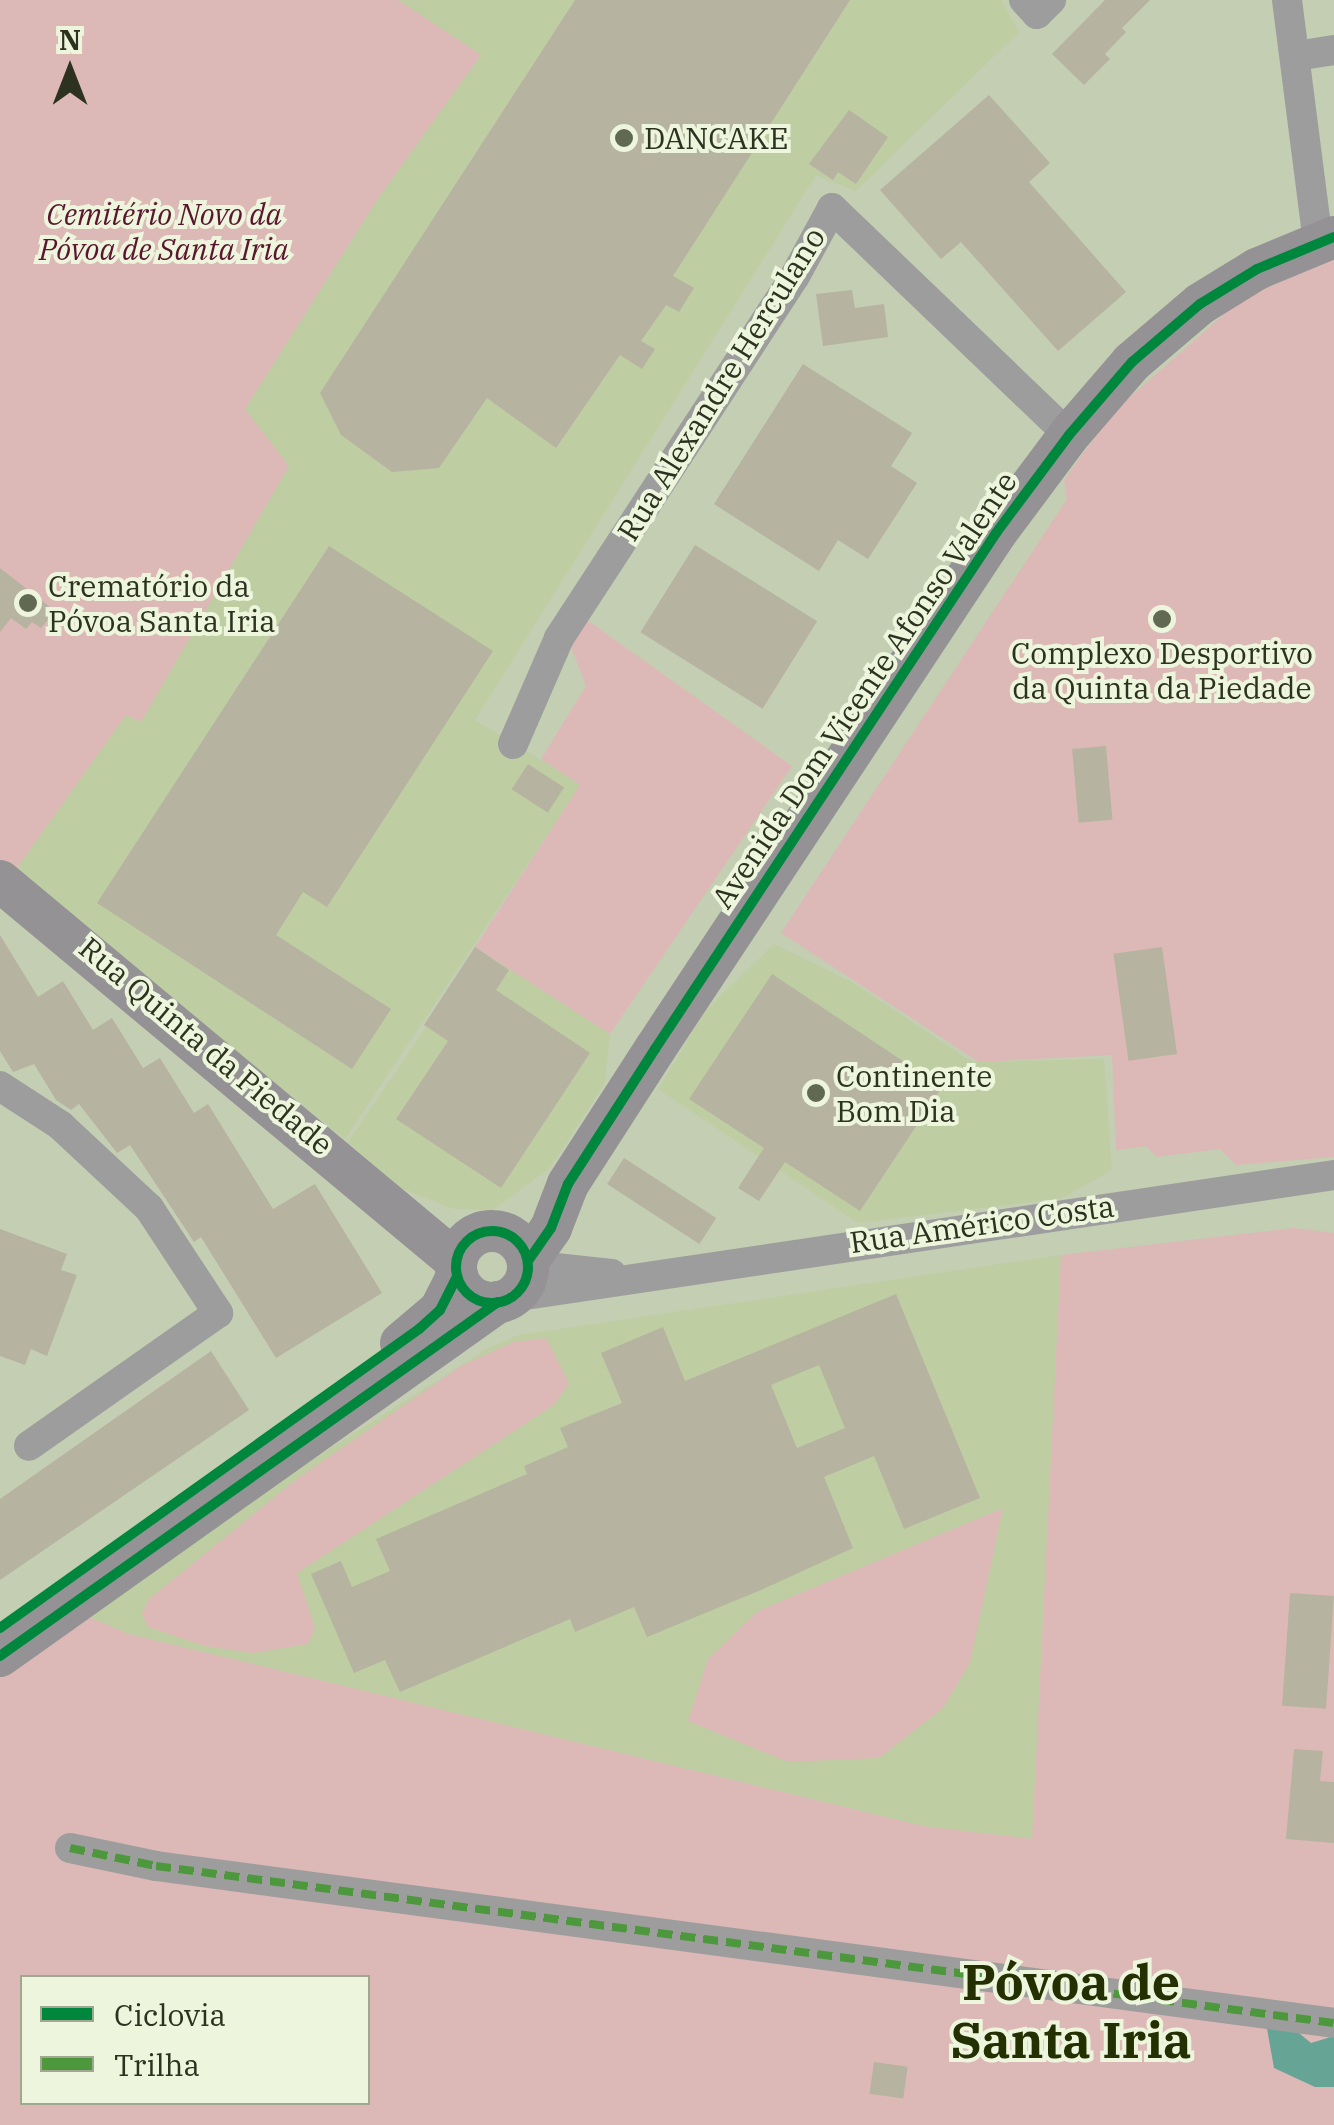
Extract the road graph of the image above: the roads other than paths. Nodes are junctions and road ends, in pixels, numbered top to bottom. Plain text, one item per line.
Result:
1 (1024, 0) edge
2 (1051, 0) edge
3 (1287, 0) edge
4 (1334, 50) edge
5 (1296, 56) junction
6 (1326, 240) edge
7 (1070, 435) junction
8 (513, 744) dead end
9 (0, 881) edge
10 (0, 1086) edge
11 (1334, 1175) edge
12 (568, 1184) junction
13 (472, 1250) junction
14 (630, 1277) joint
15 (517, 1281) junction
16 (29, 1446) dead end
17 (0, 1628) edge
18 (0, 1656) edge
19 (70, 1848) dead end
20 (1334, 2023) edge

1 - 2 street
3 - 5 street
4 - 5 street
5 - 6 street
6 - 7 street, Avenida Dom Vicente Afonso Valente
7 - 8 street, Rua Alexandre Herculano
7 - 12 street, Avenida Dom Vicente Afonso Valente
9 - 13 street, Rua Quinta da Piedade
10 - 16 street
11 - 14 street, Rua Américo Costa
12 - 13 street, Avenida Dom Vicente Afonso Valente
12 - 15 street, Avenida Dom Vicente Afonso Valente
13 - 15 street
13 - 15 street
13 - 17 street, Avenida Dom Vicente Afonso Valente
14 - 15 street, Avenida Dom Vicente Afonso Valente
15 - 18 street, Avenida Dom Vicente Afonso Valente
19 - 20 street

